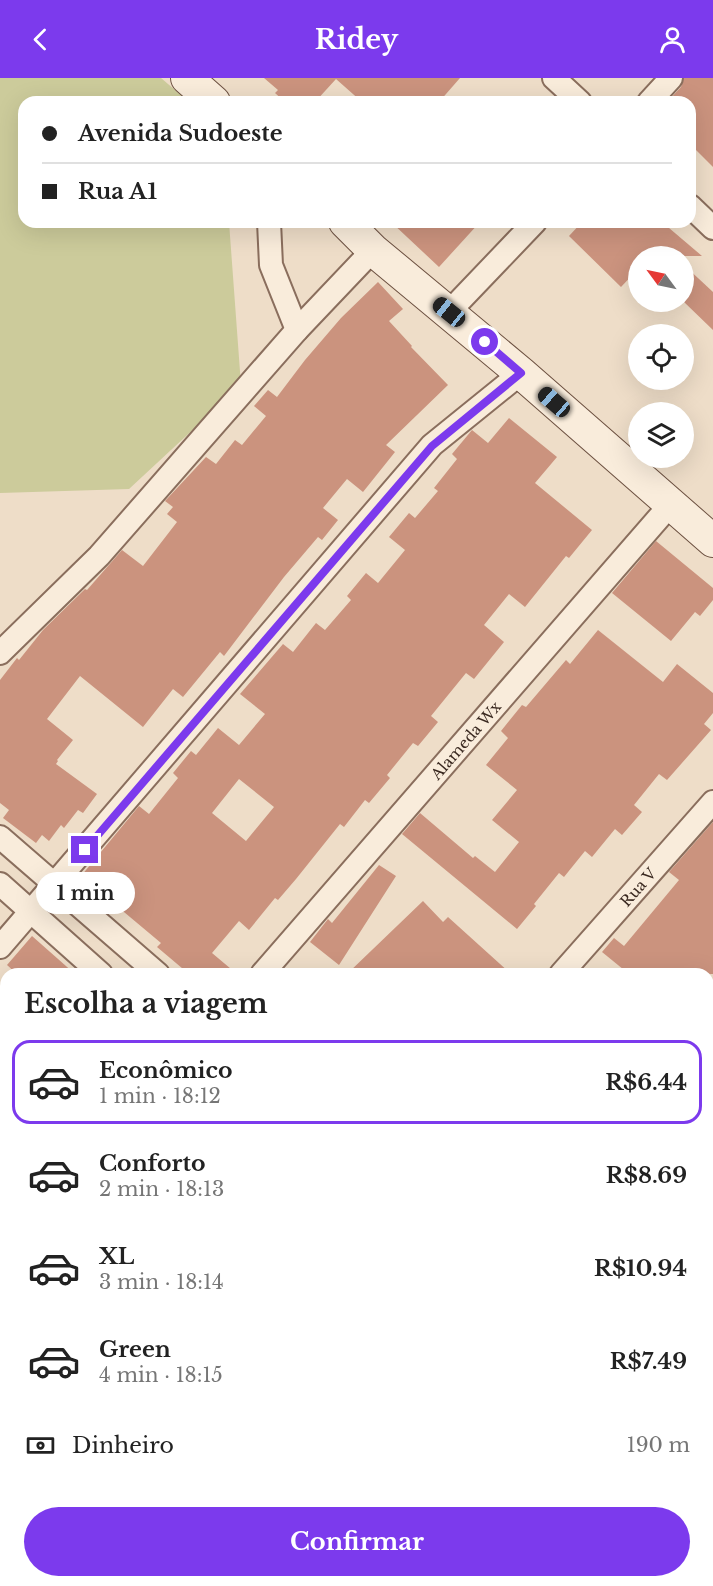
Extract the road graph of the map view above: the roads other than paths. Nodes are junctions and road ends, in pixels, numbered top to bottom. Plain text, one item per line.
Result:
1 (187, 78) edge
2 (554, 78) edge
3 (671, 78) edge
4 (207, 96) edge
5 (574, 96) edge
6 (654, 96) edge
7 (696, 212) edge
8 (269, 228) edge
9 (351, 228) edge
10 (529, 228) edge
11 (713, 228) edge
12 (374, 250) junction
13 (449, 312) junction
14 (297, 330) junction
15 (521, 373) junction
16 (670, 505) junction
17 (713, 541) edge
18 (0, 653) edge
19 (713, 802) edge
20 (0, 837) edge
21 (0, 884) edge
22 (55, 885) junction
23 (31, 912) junction
24 (0, 947) edge
25 (94, 968) edge
26 (151, 968) edge
27 (267, 968) edge
28 (566, 968) edge

1 - 4 street
2 - 5 street
3 - 6 street
7 - 11 street
8 - 14 street
9 - 12 street
10 - 13 street
12 - 13 street
12 - 14 street
13 - 15 street
14 - 18 street
15 - 16 street
15 - 22 street
16 - 17 street
16 - 27 street, Alameda Wx
19 - 28 street, Rua V
20 - 22 street
21 - 23 street
22 - 23 street
22 - 26 street
23 - 24 street
23 - 25 street

